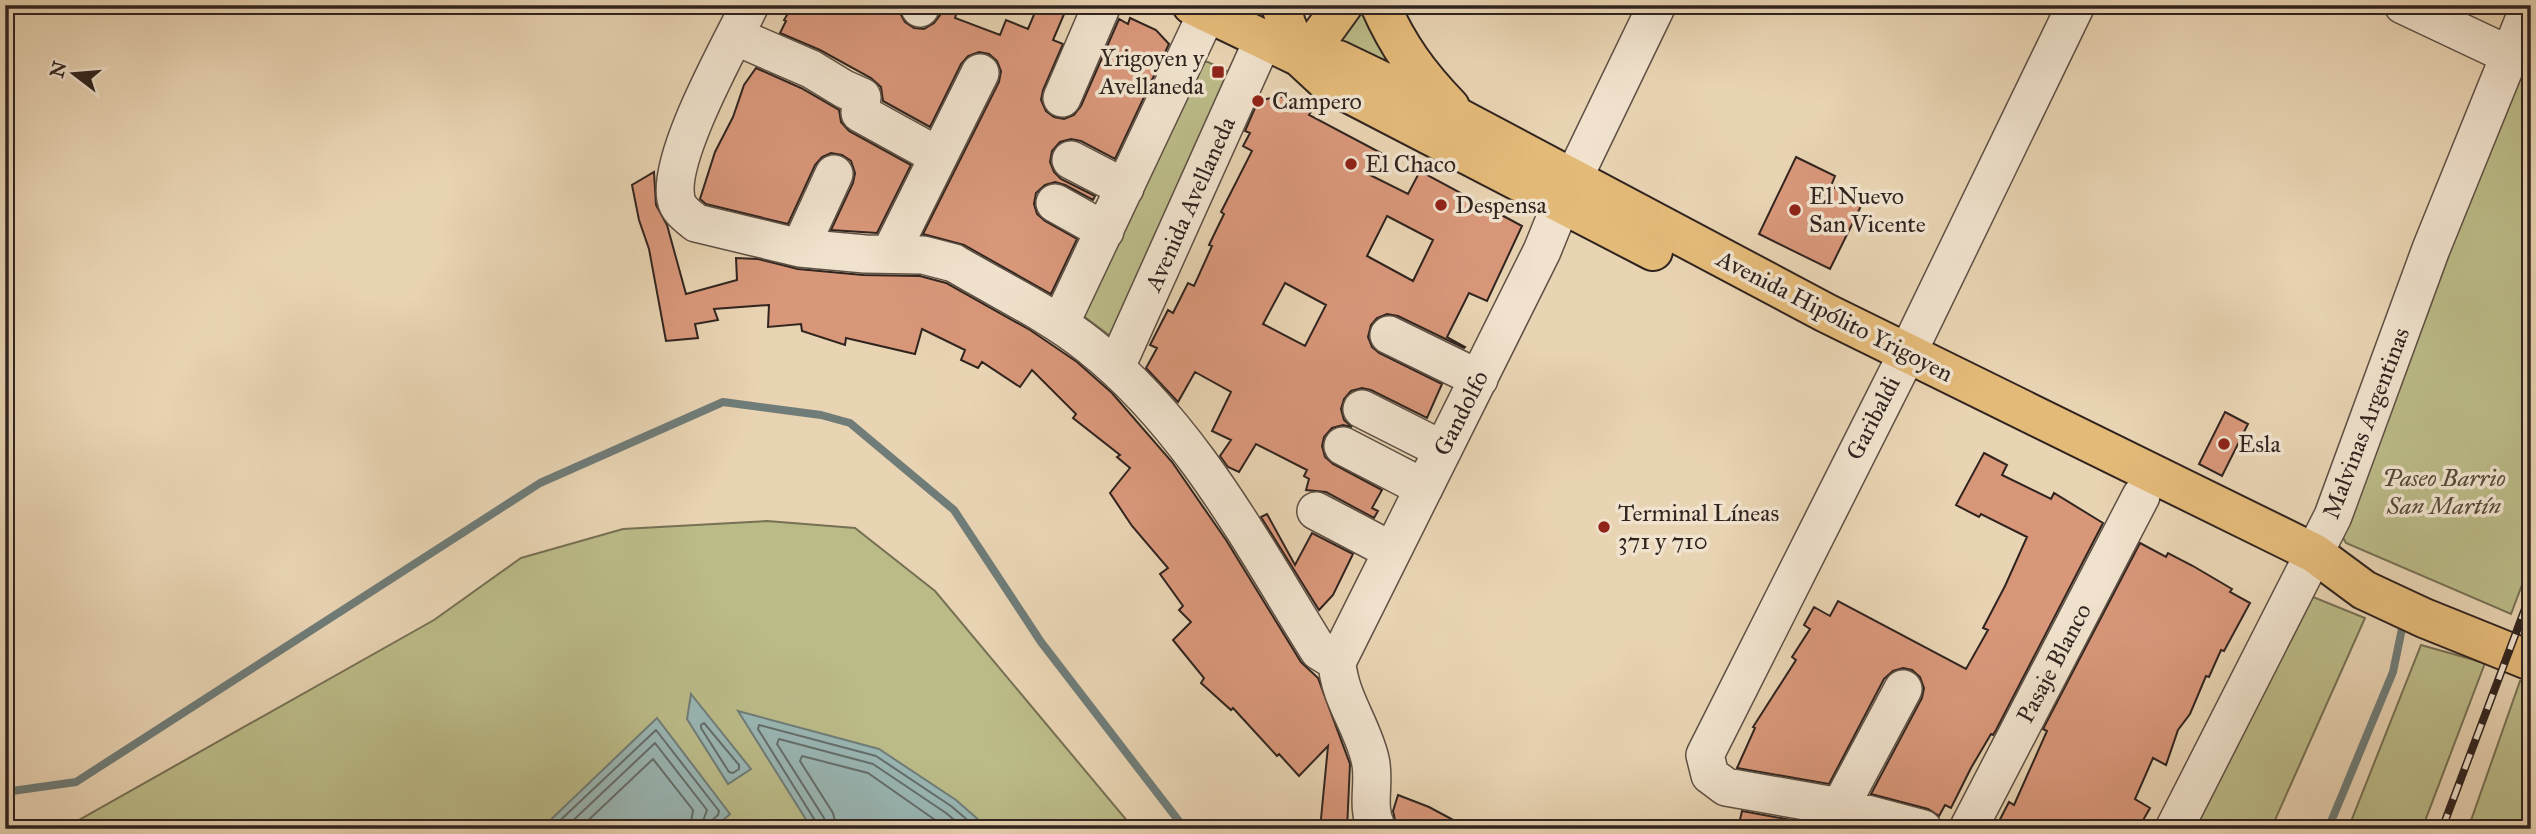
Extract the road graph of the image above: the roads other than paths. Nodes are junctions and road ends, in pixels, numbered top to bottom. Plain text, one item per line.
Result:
1 (1102, 5) edge
2 (1282, 5) edge
3 (1343, 5) edge
4 (1380, 5) edge
5 (1657, 5) edge
6 (2076, 5) edge
7 (2403, 5) edge
8 (2529, 5) edge
9 (1200, 9) edge
10 (743, 21) edge
11 (1263, 40) junction
12 (1300, 57) junction
13 (2503, 70) junction
14 (980, 73) dead end
15 (1062, 98) dead end
16 (1461, 119) junction
17 (938, 156) junction
18 (1071, 160) dead end
19 (834, 174) dead end
20 (1125, 188) junction
21 (1567, 191) junction
22 (1055, 203) dead end
23 (1105, 231) junction
24 (800, 248) junction
25 (892, 250) dead end
26 (1060, 324) junction
27 (1389, 335) dead end
28 (1900, 365) junction
29 (1116, 368) junction
30 (1479, 379) junction
31 (1362, 409) dead end
32 (1343, 446) dead end
33 (1443, 450) junction
34 (1424, 488) junction
35 (2141, 496) junction
36 (1316, 511) dead end
37 (1392, 551) junction
38 (2308, 565) junction
39 (2531, 661) edge
40 (1337, 662) junction
41 (1903, 689) dead end
42 (1840, 807) junction
43 (1377, 829) edge
44 (1923, 829) edge
45 (1968, 829) edge
46 (2174, 829) edge

1 - 15 street
2 - 12 main road
3 - 12 main road
4 - 16 main road
5 - 21 street, Gandolfo
6 - 28 street, Garibaldi
7 - 13 street
8 - 13 street, Malvinas Argentinas
9 - 11 main road, Avenida Hipólito Yrigoyen
9 - 20 street
10 - 17 street
10 - 24 street
11 - 12 main road, Avenida Hipólito Yrigoyen
11 - 29 street, Avenida Avellaneda
12 - 16 main road, Avenida Hipólito Yrigoyen
12 - 21 main road, Avenida Hipólito Yrigoyen
13 - 38 street, Malvinas Argentinas
14 - 17 street
16 - 21 main road, Avenida Hipólito Yrigoyen
17 - 25 street
18 - 20 street
19 - 24 street
20 - 23 street
21 - 28 main road, Avenida Hipólito Yrigoyen
21 - 30 street, Gandolfo
22 - 23 street
23 - 26 street
24 - 26 street
26 - 29 street
27 - 30 street
28 - 35 main road, Avenida Hipólito Yrigoyen
28 - 38 main road, Avenida Hipólito Yrigoyen
28 - 42 street, Garibaldi
29 - 40 street
30 - 33 street, Gandolfo
31 - 33 street
32 - 34 street
33 - 34 street, Gandolfo
34 - 37 street, Gandolfo
35 - 38 main road, Avenida Hipólito Yrigoyen
35 - 45 street, Pasaje Blanco
36 - 37 street
37 - 40 street, Gandolfo
38 - 39 main road, Avenida Hipólito Yrigoyen
38 - 46 street, Malvinas Argentinas
40 - 43 street
41 - 42 street
42 - 44 street

